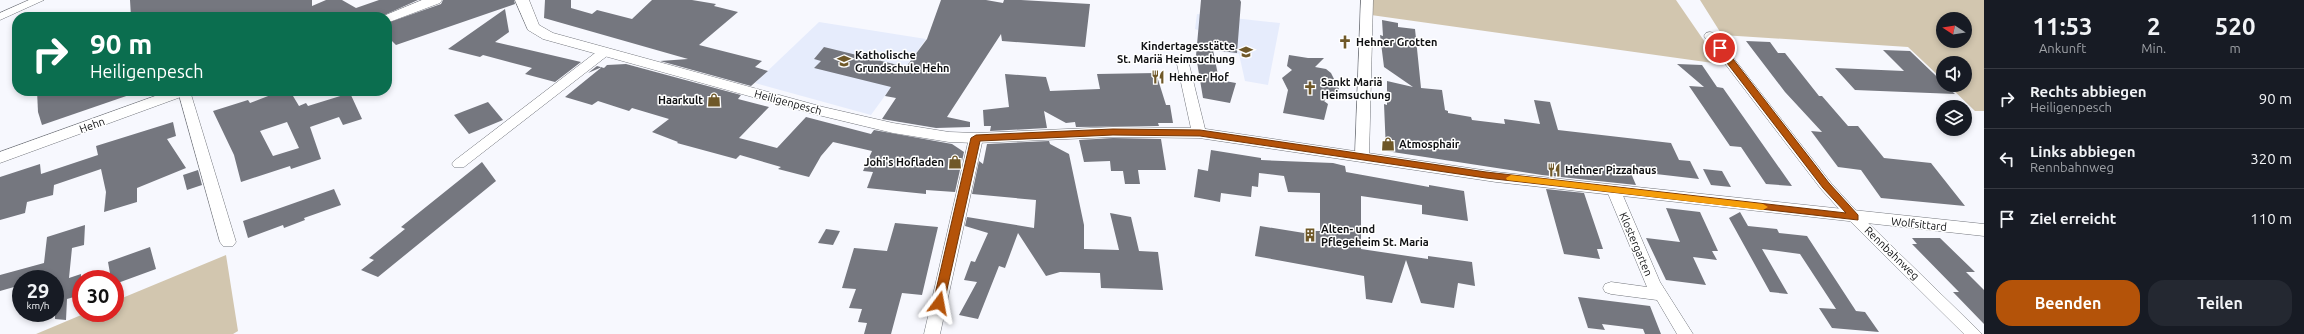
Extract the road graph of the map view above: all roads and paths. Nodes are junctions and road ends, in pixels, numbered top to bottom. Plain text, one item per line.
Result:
1 (38, 0) edge
2 (435, 0) edge
3 (522, 0) edge
4 (1367, 0) edge
5 (392, 16) edge
6 (0, 17) edge
7 (1710, 36) dead end
8 (603, 53) junction
9 (1183, 64) dead end
10 (170, 96) edge
11 (185, 96) edge
12 (1200, 133) junction
13 (976, 138) junction
14 (1362, 157) junction
15 (0, 158) edge
16 (459, 164) dead end
17 (1614, 191) junction
18 (1855, 218) junction
19 (1984, 230) edge
20 (228, 242) dead end
21 (1611, 288) dead end
22 (1662, 295) junction
23 (932, 334) edge
24 (1685, 334) edge
25 (1974, 334) edge

1 - 6 street
2 - 5 street
3 - 8 street, Heiligenpesch
4 - 14 street
7 - 18 street, Rennbahnweg
8 - 13 street, Heiligenpesch
8 - 16 street
9 - 12 street
10 - 15 street, Hehn
11 - 20 street, Hehn
12 - 13 street, Heiligenpesch
12 - 14 street, Heiligenpesch
13 - 23 street
14 - 17 street, Heiligenpesch
17 - 18 street, Heiligenpesch
17 - 22 street, Klostergarten
18 - 19 street, Wolfsittard
18 - 25 street, Rennbahnweg
21 - 22 street, Klostergarten
22 - 24 street, Klostergarten

